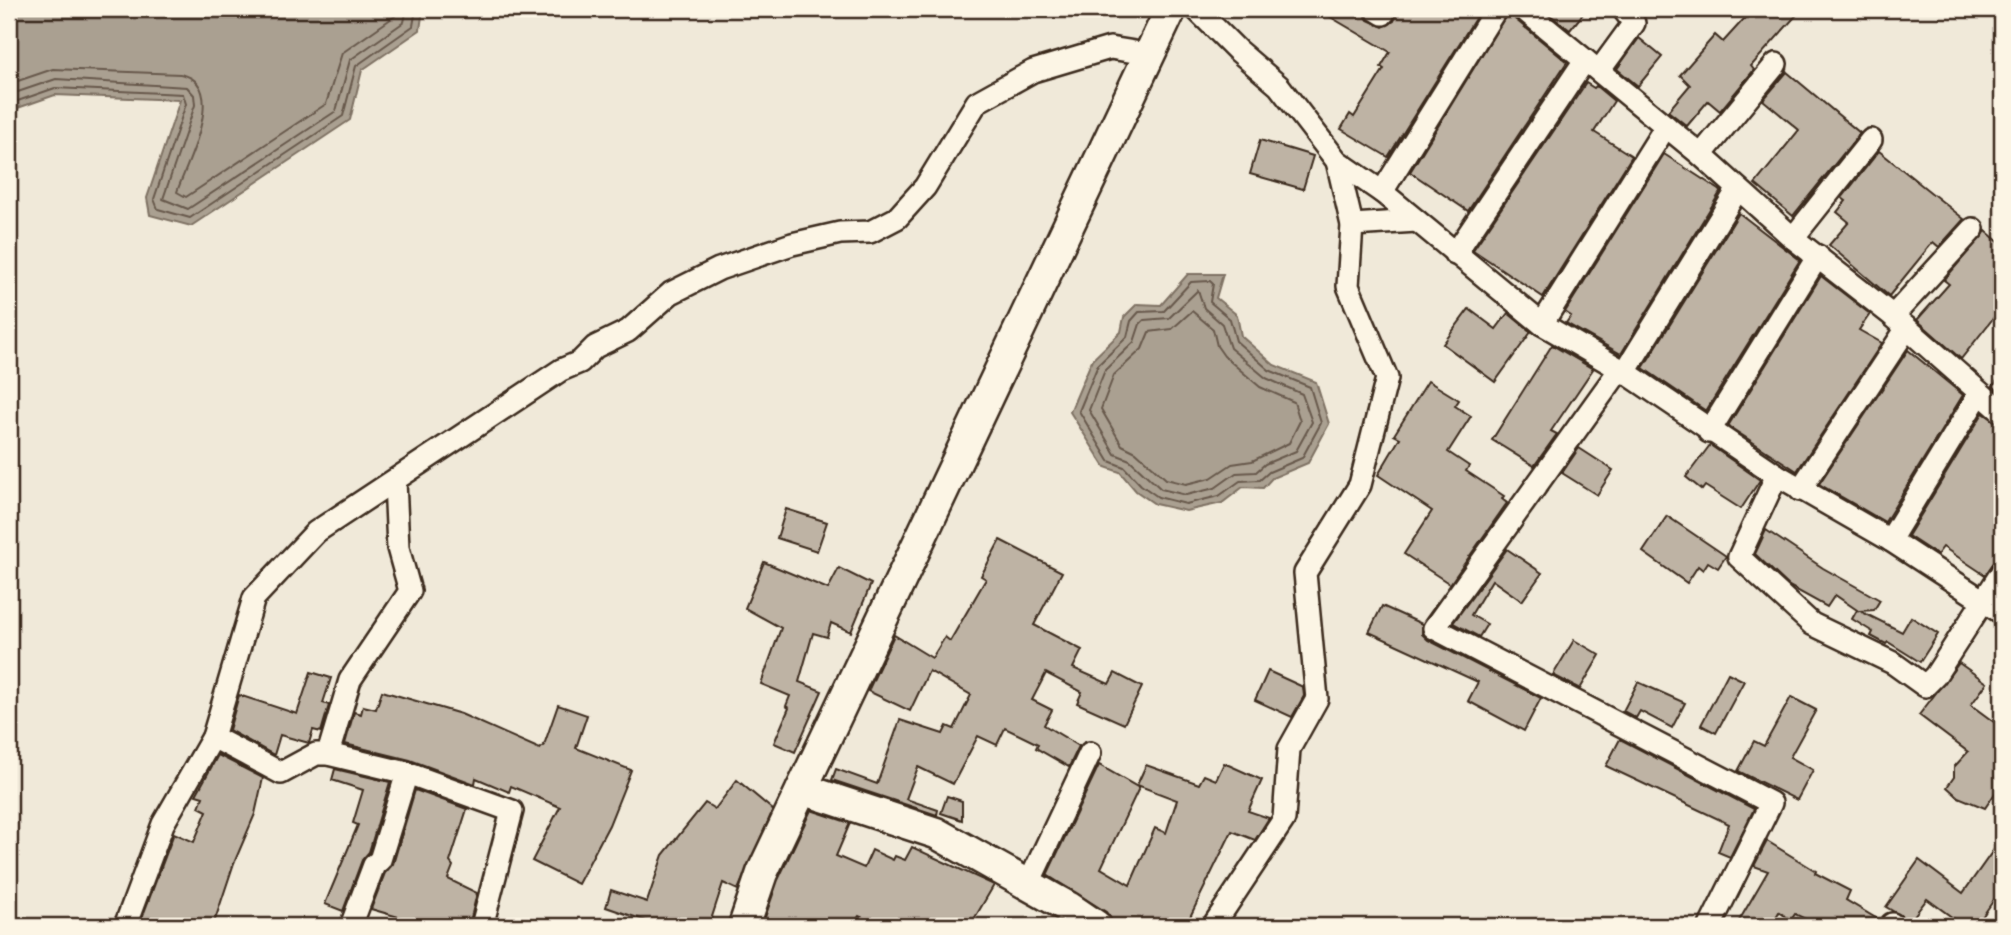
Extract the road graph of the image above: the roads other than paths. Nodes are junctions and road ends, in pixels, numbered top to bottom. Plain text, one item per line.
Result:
1 (1171, 9) edge
2 (1196, 9) edge
3 (1375, 9) edge
4 (1386, 9) edge
5 (1496, 9) edge
6 (1523, 9) edge
7 (1623, 9) edge
8 (1147, 54) junction
9 (1776, 64) dead end
10 (1592, 65) junction
11 (1666, 126) junction
12 (1871, 140) dead end
13 (1701, 155) junction
14 (1337, 161) junction
15 (1738, 189) junction
16 (1382, 192) junction
17 (1417, 221) junction
18 (1352, 225) junction
19 (1973, 229) dead end
20 (1793, 238) junction
21 (1455, 254) junction
22 (1818, 256) junction
23 (1900, 322) junction
24 (1542, 324) junction
25 (1622, 371) junction
26 (1979, 394) junction
27 (2002, 412) edge
28 (1709, 432) junction
29 (1777, 475) junction
30 (395, 481) junction
31 (1800, 490) junction
32 (1890, 540) junction
33 (2002, 572) edge
34 (1983, 601) junction
35 (2002, 613) edge
36 (213, 737) junction
37 (1090, 753) dead end
38 (328, 754) junction
39 (407, 773) junction
40 (802, 789) junction
41 (1028, 885) junction
42 (125, 926) edge
43 (351, 926) edge
44 (482, 926) edge
45 (744, 926) edge
46 (1096, 926) edge
47 (1213, 926) edge
48 (1710, 926) edge

1 - 8 street
2 - 14 street
3 - 4 street
5 - 16 street
6 - 10 street
7 - 10 street
8 - 30 street
8 - 40 street
9 - 13 street
10 - 11 street
10 - 21 street
11 - 13 street
11 - 24 street
12 - 20 street
13 - 15 street
14 - 16 street
14 - 18 street
15 - 20 street
15 - 25 street
16 - 17 street
17 - 18 street
17 - 21 street
18 - 47 street
19 - 23 street
20 - 22 street
21 - 24 street
22 - 23 street
22 - 28 street
23 - 26 street
23 - 31 street
24 - 25 street
25 - 28 street
25 - 48 street
26 - 27 street
26 - 32 street
28 - 29 street
29 - 31 street
29 - 34 street
30 - 36 street
30 - 38 street
31 - 32 street
32 - 34 street
33 - 34 street
34 - 35 street
36 - 38 street
36 - 42 street
37 - 41 street
38 - 39 street
39 - 43 street
39 - 44 street
40 - 41 street
40 - 45 street
41 - 46 street

